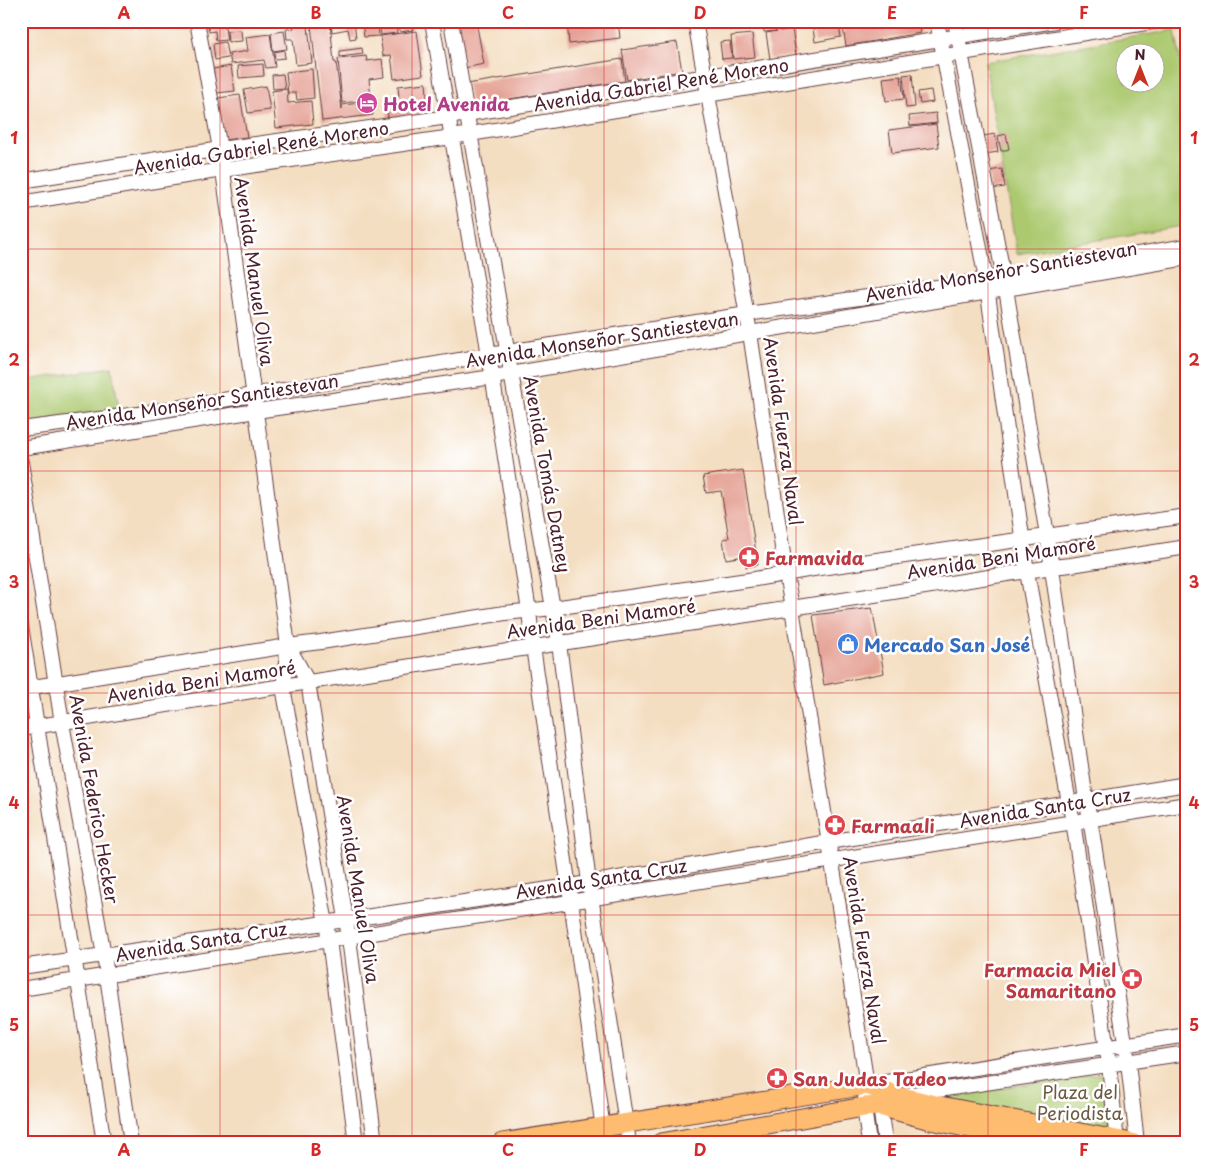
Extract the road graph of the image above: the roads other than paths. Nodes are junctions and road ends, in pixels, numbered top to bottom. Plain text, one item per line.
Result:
1 (197, 21) edge
2 (432, 21) edge
3 (451, 21) edge
4 (695, 21) edge
5 (937, 21) edge
6 (954, 21) edge
7 (1055, 21) edge
8 (1158, 21) edge
9 (1186, 21) edge
10 (1187, 26) edge
11 (957, 36) junction
12 (940, 39) junction
13 (960, 53) junction
14 (943, 56) junction
15 (705, 76) junction
16 (708, 95) junction
17 (467, 114) junction
18 (448, 117) junction
19 (470, 134) junction
20 (452, 138) junction
21 (220, 150) junction
22 (222, 170) junction
23 (21, 181) edge
24 (21, 203) edge
25 (1187, 246) edge
26 (1187, 258) edge
27 (1005, 282) junction
28 (987, 286) junction
29 (747, 314) junction
30 (750, 333) junction
31 (507, 352) junction
32 (489, 355) junction
33 (511, 373) junction
34 (492, 377) junction
35 (254, 394) junction
36 (256, 411) junction
37 (21, 429) edge
38 (21, 448) edge
39 (21, 462) edge
40 (1187, 516) edge
41 (1048, 535) junction
42 (1022, 540) junction
43 (1187, 547) edge
44 (1052, 567) junction
45 (1027, 572) junction
46 (786, 574) junction
47 (553, 608) junction
48 (792, 608) junction
49 (529, 611) junction
50 (21, 626) edge
51 (559, 643) junction
52 (288, 646) junction
53 (533, 647) junction
54 (308, 682) junction
55 (56, 683) junction
56 (283, 687) junction
57 (26, 688) edge
58 (62, 723) junction
59 (38, 727) junction
60 (21, 729) edge
61 (1187, 784) edge
62 (1086, 800) junction
63 (1068, 803) junction
64 (1187, 804) edge
65 (1090, 818) junction
66 (1073, 821) junction
67 (828, 842) junction
68 (832, 860) junction
69 (589, 882) junction
70 (569, 886) junction
71 (592, 898) junction
72 (571, 901) junction
73 (345, 920) junction
74 (326, 922) junction
75 (348, 938) junction
76 (330, 940) junction
77 (104, 955) junction
78 (75, 959) junction
79 (21, 967) edge
80 (107, 976) junction
81 (78, 980) junction
82 (21, 989) edge
83 (1187, 1035) edge
84 (1125, 1045) junction
85 (1106, 1048) junction
86 (1187, 1052) edge
87 (1128, 1062) junction
88 (1109, 1064) junction
89 (866, 1085) junction
90 (898, 1096) junction
91 (872, 1106) junction
92 (626, 1124) junction
93 (604, 1135) edge
94 (1122, 1142) edge
95 (104, 1143) edge
96 (131, 1143) edge
97 (356, 1143) edge
98 (375, 1143) edge
99 (502, 1143) edge
100 (629, 1143) edge
101 (661, 1143) edge
102 (869, 1143) edge
103 (886, 1143) edge
104 (1042, 1143) edge
105 (1137, 1143) edge

1 - 21 street, Avenida Manuel Oliva
2 - 18 street
3 - 17 street, Avenida Tomás Datney
4 - 15 street, Avenida Fuerza Naval
5 - 12 street
6 - 11 street
7 - 11 street, Avenida Gabriel René Moreno
8 - 13 street, Avenida Gabriel René Moreno
9 - 10 street
11 - 12 street, Avenida Gabriel René Moreno
11 - 13 street
12 - 14 street
12 - 15 street, Avenida Gabriel René Moreno
13 - 14 street, Avenida Gabriel René Moreno
13 - 27 street
14 - 16 street, Avenida Gabriel René Moreno
14 - 28 street
15 - 16 street, Avenida Fuerza Naval
15 - 17 street, Avenida Gabriel René Moreno
16 - 19 street, Avenida Gabriel René Moreno
16 - 29 street, Avenida Fuerza Naval
17 - 18 street, Avenida Gabriel René Moreno
17 - 19 street, Avenida Tomás Datney
18 - 20 street
18 - 21 street, Avenida Gabriel René Moreno
19 - 20 street, Avenida Gabriel René Moreno
19 - 31 street, Avenida Tomás Datney
20 - 22 street, Avenida Gabriel René Moreno
20 - 32 street
21 - 22 street, Avenida Manuel Oliva
21 - 23 street, Avenida Gabriel René Moreno
22 - 24 street, Avenida Gabriel René Moreno
22 - 35 street, Avenida Manuel Oliva
25 - 27 street, Avenida Monseñor Santiestevan
26 - 27 street, Avenida Monseñor Santiestevan
27 - 28 street, Avenida Monseñor Santiestevan
27 - 41 street
28 - 29 street, Avenida Monseñor Santiestevan
28 - 30 street, Avenida Monseñor Santiestevan
28 - 42 street
29 - 30 street, Avenida Fuerza Naval
29 - 31 street, Avenida Monseñor Santiestevan
30 - 33 street, Avenida Monseñor Santiestevan
30 - 46 street, Avenida Fuerza Naval
31 - 32 street, Avenida Monseñor Santiestevan
31 - 33 street, Avenida Tomás Datney
32 - 34 street
32 - 35 street, Avenida Monseñor Santiestevan
33 - 34 street, Avenida Monseñor Santiestevan
33 - 47 street, Avenida Tomás Datney
34 - 36 street, Avenida Monseñor Santiestevan
34 - 49 street
35 - 36 street, Avenida Manuel Oliva
35 - 37 street, Avenida Monseñor Santiestevan
36 - 38 street, Avenida Monseñor Santiestevan
36 - 52 street, Avenida Manuel Oliva
39 - 55 street, Avenida Federico Hecker
40 - 41 street, Avenida Beni Mamoré
41 - 42 street, Avenida Beni Mamoré
41 - 44 street
42 - 45 street
42 - 46 street, Avenida Beni Mamoré
43 - 44 street, Avenida Beni Mamoré
44 - 45 street, Avenida Beni Mamoré
44 - 62 street
45 - 48 street, Avenida Beni Mamoré
45 - 63 street
46 - 47 street, Avenida Beni Mamoré
46 - 48 street, Avenida Fuerza Naval
47 - 49 street, Avenida Beni Mamoré
47 - 51 street, Avenida Tomás Datney
48 - 51 street, Avenida Beni Mamoré
48 - 67 street, Avenida Fuerza Naval
49 - 52 street, Avenida Beni Mamoré
49 - 53 street
50 - 57 street
51 - 53 street, Avenida Beni Mamoré
51 - 69 street, Avenida Tomás Datney
52 - 54 street, Avenida Manuel Oliva
52 - 55 street, Avenida Beni Mamoré
52 - 56 street, Avenida Manuel Oliva
53 - 54 street, Avenida Beni Mamoré
53 - 70 street
54 - 56 street, Avenida Beni Mamoré
54 - 73 street, Avenida Manuel Oliva
55 - 57 street, Avenida Beni Mamoré
55 - 58 street, Avenida Federico Hecker
56 - 58 street, Avenida Beni Mamoré
56 - 74 street, Avenida Manuel Oliva
57 - 59 street
58 - 59 street, Avenida Beni Mamoré
58 - 77 street, Avenida Federico Hecker
59 - 60 street, Avenida Beni Mamoré
59 - 78 street
61 - 62 street, Avenida Santa Cruz
62 - 63 street, Avenida Santa Cruz
62 - 65 street
63 - 66 street
63 - 67 street, Avenida Santa Cruz
64 - 65 street, Avenida Santa Cruz
65 - 66 street, Avenida Santa Cruz
65 - 84 street
66 - 68 street, Avenida Santa Cruz
66 - 85 street
67 - 68 street, Avenida Fuerza Naval
67 - 69 street, Avenida Santa Cruz
68 - 71 street, Avenida Santa Cruz
68 - 89 street, Avenida Fuerza Naval
69 - 70 street, Avenida Santa Cruz
69 - 71 street, Avenida Tomás Datney
70 - 72 street
70 - 73 street, Avenida Santa Cruz
71 - 72 street, Avenida Santa Cruz
71 - 92 street, Avenida Tomás Datney
72 - 75 street, Avenida Santa Cruz
72 - 93 street
73 - 74 street, Avenida Santa Cruz
73 - 75 street, Avenida Manuel Oliva
74 - 76 street, Avenida Manuel Oliva
74 - 77 street, Avenida Santa Cruz
75 - 76 street, Avenida Santa Cruz
75 - 98 street, Avenida Manuel Oliva
76 - 80 street, Avenida Santa Cruz
76 - 97 street, Avenida Manuel Oliva
77 - 78 street, Avenida Santa Cruz
77 - 80 street, Avenida Federico Hecker
78 - 79 street, Avenida Santa Cruz
78 - 81 street
80 - 81 street, Avenida Santa Cruz
80 - 96 street, Avenida Federico Hecker
81 - 82 street, Avenida Santa Cruz
81 - 95 street
83 - 84 street
84 - 85 street
84 - 87 street
85 - 88 street
85 - 89 street
86 - 87 street
87 - 88 street
87 - 105 street
88 - 90 street
88 - 94 street
89 - 90 main road
89 - 91 street, Avenida Fuerza Naval
89 - 92 main road
90 - 91 street
90 - 94 main road
91 - 101 main road
91 - 102 street, Avenida Fuerza Naval
91 - 103 street, Avenida Fuerza Naval
91 - 104 main road
92 - 93 main road
92 - 100 street, Avenida Tomás Datney
93 - 99 main road

